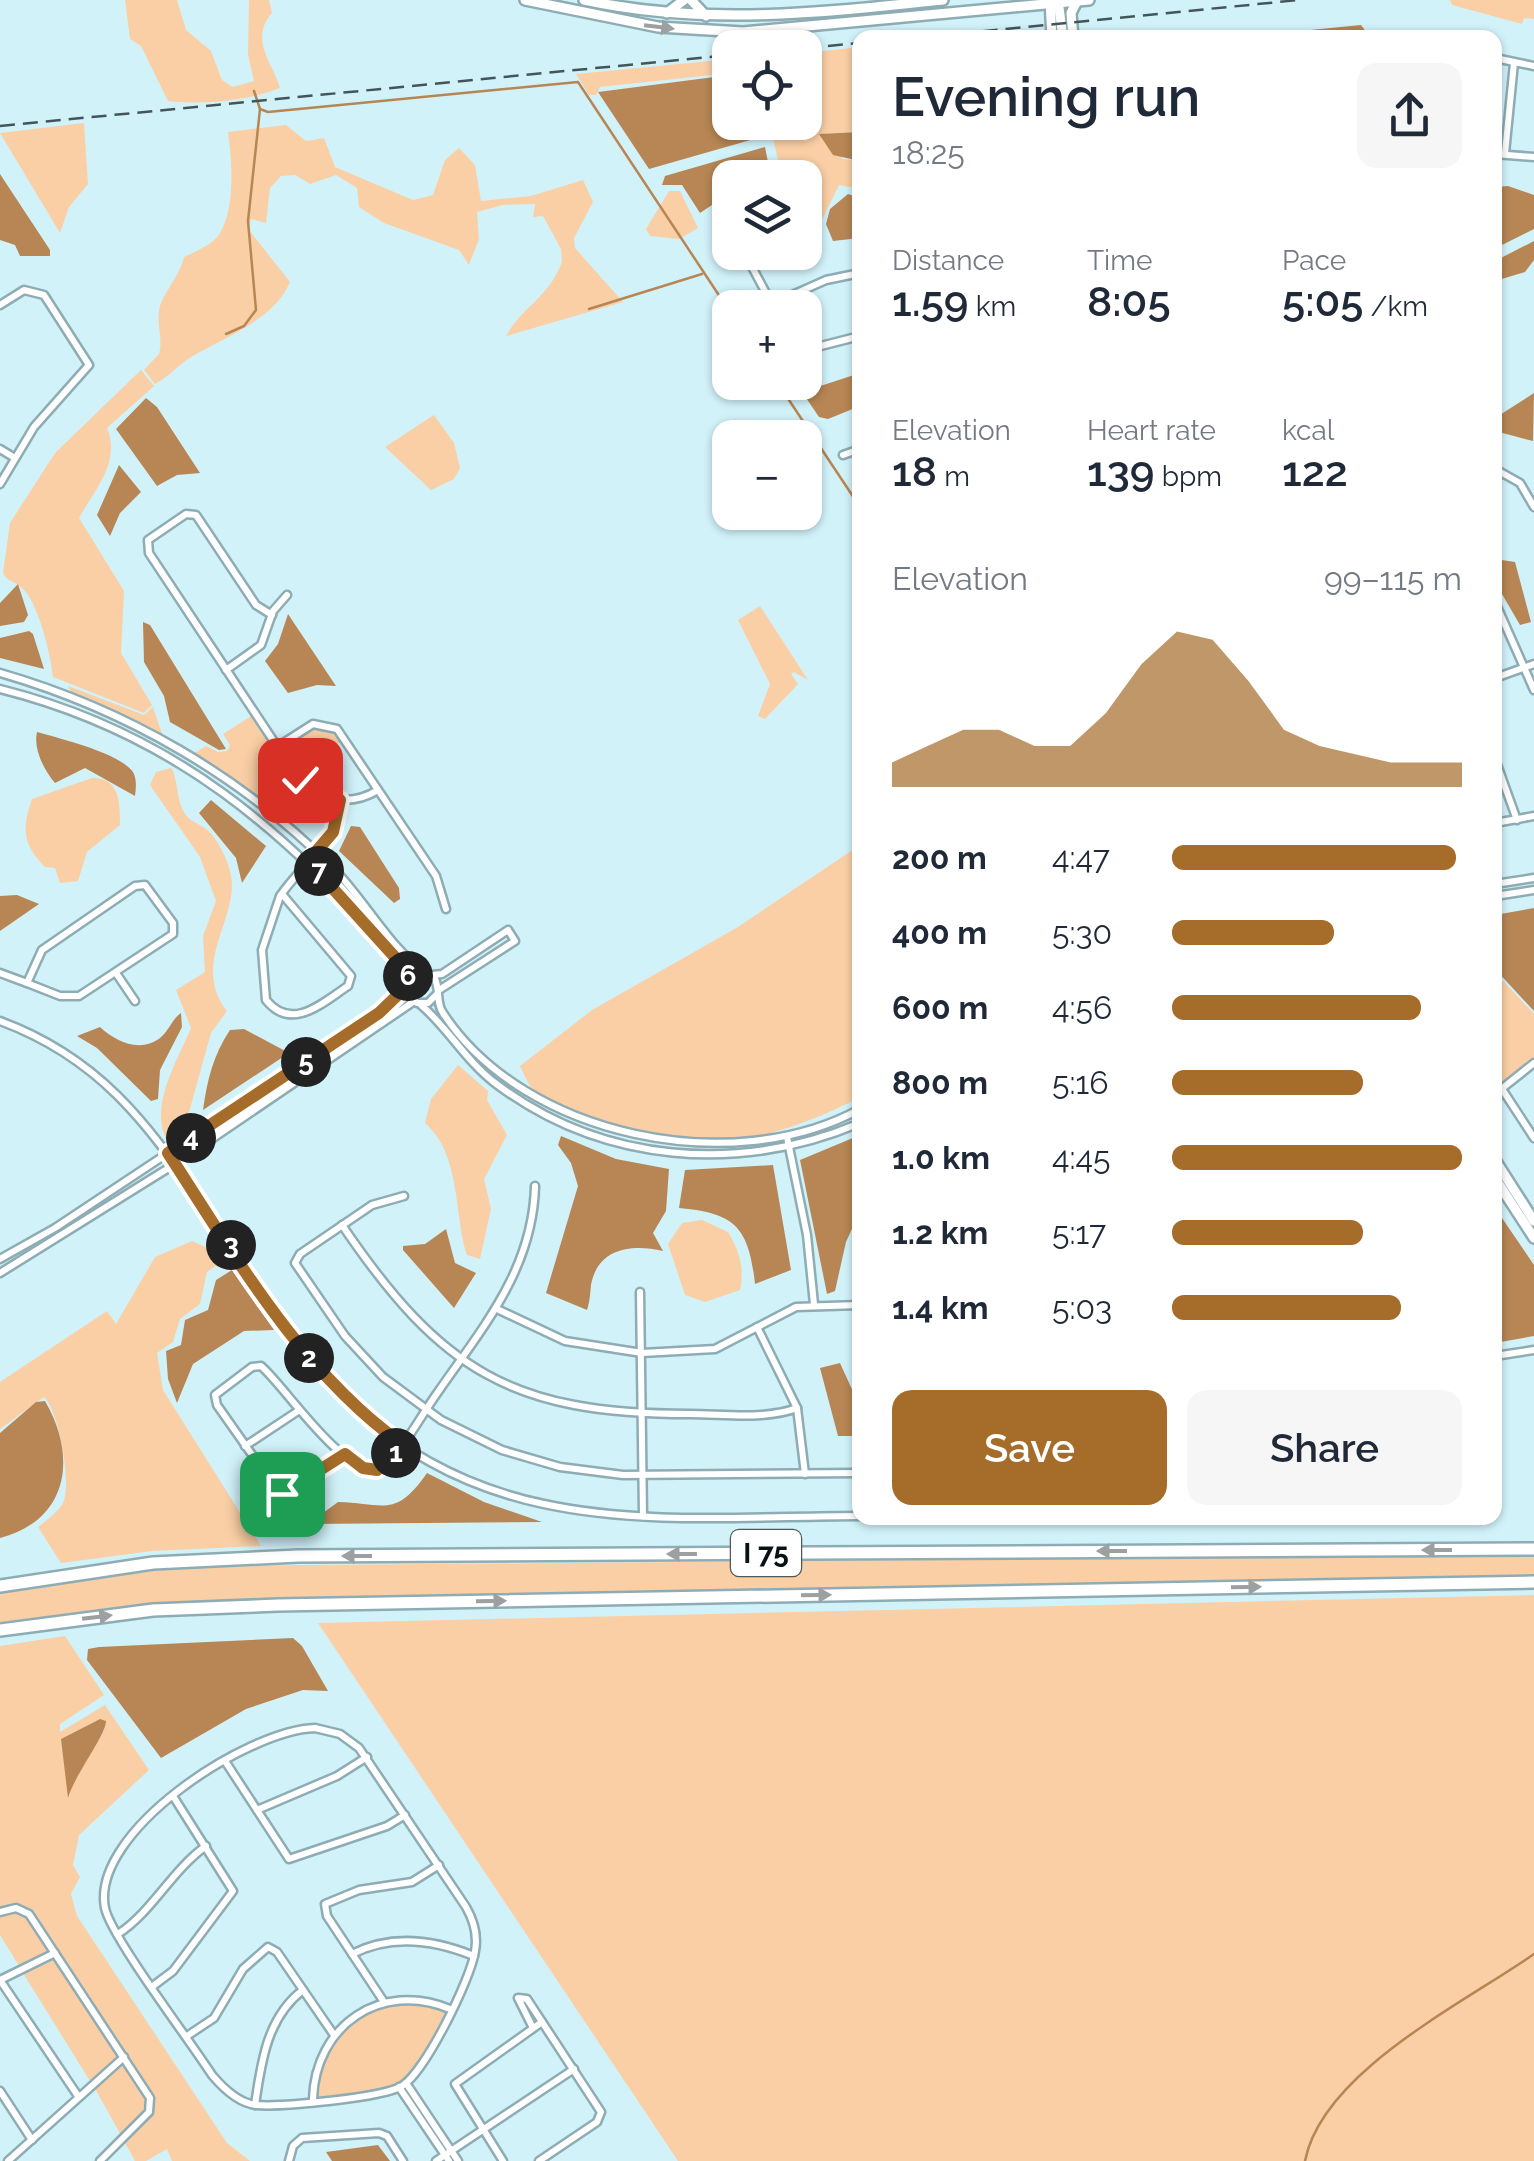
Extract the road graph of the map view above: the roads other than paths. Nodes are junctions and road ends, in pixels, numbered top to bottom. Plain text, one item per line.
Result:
1 (524, 0) edge
2 (584, 0) edge
3 (688, 0) edge
4 (944, 0) edge
5 (1089, 0) edge
6 (1078, 1) edge
7 (1054, 2) edge
8 (561, 4) edge
9 (887, 6) junction
10 (662, 14) junction
11 (690, 17) junction
12 (708, 18) junction
13 (866, 21) junction
14 (1052, 30) edge
15 (1061, 30) edge
16 (1072, 30) edge
17 (691, 31) junction
18 (1502, 60) edge
19 (1514, 63) junction
20 (1534, 66) edge
21 (1502, 153) edge
22 (1505, 153) junction
23 (1534, 157) edge
24 (852, 275) edge
25 (805, 290) edge
26 (0, 305) edge
27 (852, 338) edge
28 (822, 346) edge
29 (0, 449) edge
30 (852, 452) edge
31 (843, 455) dead end
32 (14, 458) junction
33 (1502, 473) edge
34 (0, 484) edge
35 (1534, 508) edge
36 (287, 595) dead end
37 (1502, 615) edge
38 (272, 616) junction
39 (1530, 665) edge
40 (226, 670) junction
41 (0, 673) edge
42 (1502, 675) edge
43 (0, 689) edge
44 (1534, 690) edge
45 (277, 747) junction
46 (1502, 779) edge
47 (378, 790) junction
48 (340, 800) junction
49 (1534, 816) edge
50 (1517, 820) junction
51 (1502, 822) edge
52 (317, 852) junction
53 (308, 861) junction
54 (1534, 878) edge
55 (1502, 883) edge
56 (1534, 890) edge
57 (282, 894) junction
58 (1502, 895) edge
59 (446, 909) dead end
60 (0, 973) edge
61 (116, 973) junction
62 (429, 974) junction
63 (27, 983) junction
64 (408, 983) junction
65 (438, 992) junction
66 (135, 1002) dead end
67 (417, 1003) junction
68 (0, 1021) edge
69 (1534, 1063) edge
70 (1502, 1089) edge
71 (1502, 1097) edge
72 (852, 1111) edge
73 (852, 1127) edge
74 (786, 1137) junction
75 (1534, 1138) edge
76 (789, 1148) junction
77 (168, 1153) junction
78 (176, 1164) junction
79 (1502, 1171) edge
80 (535, 1186) dead end
81 (1502, 1189) edge
82 (404, 1196) dead end
83 (1534, 1221) edge
84 (342, 1225) junction
85 (1534, 1238) edge
86 (0, 1259) edge
87 (0, 1274) edge
88 (640, 1292) dead end
89 (814, 1304) junction
90 (852, 1305) edge
91 (497, 1309) junction
92 (756, 1327) junction
93 (1534, 1350) edge
94 (642, 1353) junction
95 (1502, 1355) edge
96 (463, 1360) junction
97 (797, 1408) junction
98 (298, 1410) junction
99 (426, 1410) junction
100 (642, 1414) junction
101 (402, 1444) junction
102 (245, 1446) junction
103 (345, 1454) junction
104 (852, 1473) edge
105 (804, 1474) junction
106 (642, 1476) junction
107 (643, 1516) junction
108 (852, 1516) edge
109 (1534, 1549) edge
110 (1534, 1582) edge
111 (0, 1586) edge
112 (0, 1630) edge
113 (367, 1757) junction
114 (225, 1760) junction
115 (173, 1796) junction
116 (257, 1810) junction
117 (405, 1815) junction
118 (206, 1846) junction
119 (439, 1865) junction
120 (0, 1912) edge
121 (118, 1934) junction
122 (55, 1953) junction
123 (352, 1954) junction
124 (474, 1956) junction
125 (0, 1980) edge
126 (153, 1986) junction
127 (303, 1990) junction
128 (384, 2002) junction
129 (450, 2009) junction
130 (542, 2022) junction
131 (533, 2028) junction
132 (334, 2035) junction
133 (187, 2036) junction
134 (124, 2057) junction
135 (574, 2070) junction
136 (403, 2085) junction
137 (0, 2090) edge
138 (78, 2096) junction
139 (313, 2099) junction
140 (255, 2105) junction
141 (482, 2130) junction
142 (32, 2140) junction
143 (281, 2146) dead end
144 (291, 2151) junction
145 (448, 2156) edge
146 (8, 2161) edge
147 (100, 2161) edge
148 (289, 2161) edge
149 (403, 2161) edge
150 (436, 2161) edge
151 (458, 2161) edge
152 (503, 2161) edge
153 (539, 2161) edge

1 - 8 main road
2 - 10 main road
3 - 10 main road
3 - 11 street
3 - 12 main road
4 - 9 main road
5 - 6 main road
6 - 7 main road
6 - 16 main road
7 - 13 main road
7 - 14 main road
7 - 15 main road
8 -> 17 main road
9 - 12 main road
9 - 13 main road
10 - 11 main road
11 - 12 main road
11 - 17 street
13 - 17 main road
18 - 19 street
19 - 20 street
19 - 22 street
21 - 22 street
22 - 23 street
24 - 25 street
26 - 32 street
27 - 28 street
29 - 32 street
30 - 31 street
32 - 34 street
33 - 35 street
36 - 38 street
37 - 39 street
38 - 40 street
38 - 40 street
39 - 42 street
39 - 44 street
40 - 45 street
41 - 52 street
43 - 53 street
45 - 47 street
45 - 48 street
46 - 50 street
47 - 48 street
47 - 59 street
48 - 52 street
49 - 50 street
50 - 51 street
52 - 53 street
52 - 62 street
53 - 57 street
53 - 64 street
54 - 55 street
56 - 58 street
57 - 57 street
60 - 63 street
61 - 63 street
61 - 63 street
61 - 66 street
62 - 64 street
62 - 65 street
62 - 65 street
64 - 67 street
64 - 77 street
65 - 67 street
65 - 74 street
67 - 76 street
67 - 78 street
68 - 77 street
69 - 70 street
71 - 75 street
72 - 74 street
73 - 76 street
74 - 76 street
76 - 89 street
77 - 78 street
77 - 86 street
78 - 87 street
78 - 101 street
79 - 83 main road
80 - 91 street
81 - 85 main road
82 - 84 street
84 - 96 street
84 - 99 street
88 - 94 street
89 - 90 street
89 - 92 street
91 - 94 street
91 - 96 street
92 - 94 street
92 - 97 street
93 - 95 street
94 - 100 street
96 - 99 street
96 - 100 street
97 - 100 street
97 - 105 street
98 - 102 street
98 - 102 street
98 - 103 street
99 - 101 street
99 - 106 street
100 - 106 street
101 - 103 street
101 - 107 street
102 - 103 street
104 - 105 street
105 - 106 street
106 - 107 street
107 - 108 street
109 -> 111 highway, I 75
112 -> 110 highway, I 75
113 - 114 street
113 - 116 street
113 - 117 street
114 - 115 street
114 - 116 street
115 - 118 street
115 - 121 street
116 - 117 street
117 - 119 street
118 - 121 street
118 - 126 street
119 - 123 street
119 - 124 street
120 - 122 street
121 - 126 street
122 - 125 street
122 - 134 street
123 - 124 street
123 - 128 street
124 - 129 street
125 - 138 street
126 - 133 street
127 - 132 street
127 - 133 street
127 - 140 street
128 - 129 street
128 - 132 street
129 - 136 street
130 - 131 street
130 - 131 street
130 - 135 street
131 - 141 street
132 - 139 street
133 - 140 street
134 - 138 street
134 - 147 street
135 - 141 street
135 - 153 street
136 - 139 street
136 - 145 street
137 - 142 street
138 - 142 street
139 - 140 street
141 - 145 street
141 - 152 street
142 - 146 street
143 - 144 street
144 - 148 street
144 - 149 street
145 - 150 street
145 - 151 street

